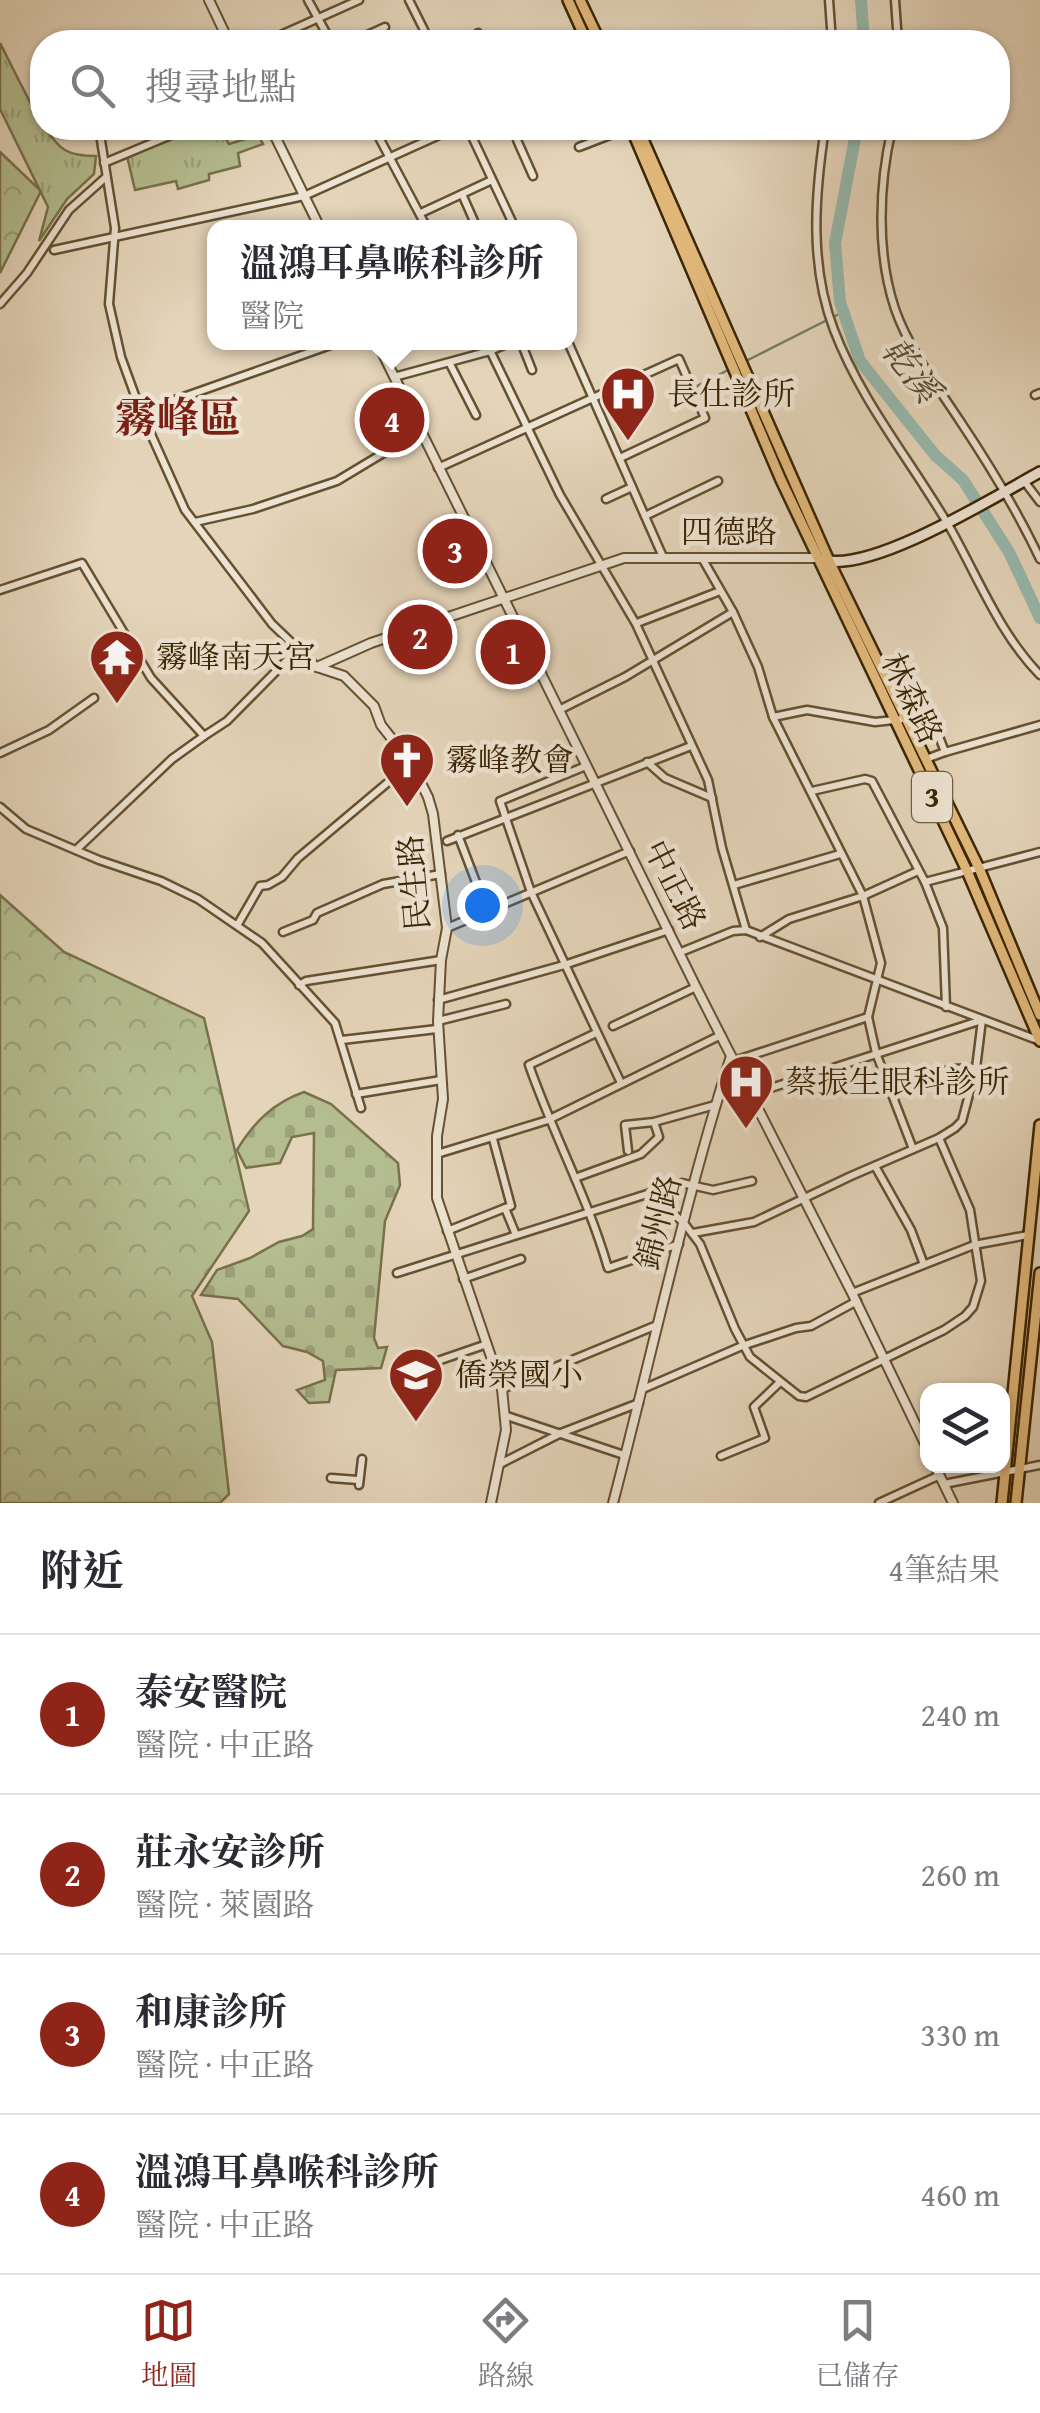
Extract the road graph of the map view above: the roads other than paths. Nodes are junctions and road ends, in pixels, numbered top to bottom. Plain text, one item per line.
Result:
1 (208, 0) edge
2 (308, 0) edge
3 (358, 0) edge
4 (409, 0) edge
5 (568, 0) edge
6 (580, 0) edge
7 (828, 0) edge
8 (895, 0) edge
9 (318, 18) junction
10 (386, 26) dead end
11 (223, 30) edge
12 (292, 30) edge
13 (324, 30) edge
14 (378, 30) edge
15 (424, 30) edge
16 (582, 30) edge
17 (594, 30) edge
18 (831, 30) edge
19 (897, 30) edge
20 (101, 140) edge
21 (159, 140) edge
22 (277, 140) edge
23 (381, 140) edge
24 (429, 140) edge
25 (474, 140) edge
26 (517, 140) dead end
27 (600, 140) edge
28 (637, 140) edge
29 (823, 140) edge
30 (889, 140) edge
31 (579, 148) dead end
32 (391, 158) junction
33 (104, 163) junction
34 (532, 176) dead end
35 (106, 178) junction
36 (492, 180) junction
37 (462, 194) junction
38 (304, 196) junction
39 (420, 214) junction
40 (316, 220) edge
41 (423, 220) edge
42 (473, 220) edge
43 (511, 220) edge
44 (114, 236) junction
45 (54, 250) dead end
46 (0, 304) edge
47 (316, 350) edge
48 (381, 350) edge
49 (494, 350) edge
50 (524, 350) edge
51 (572, 350) edge
52 (490, 352) junction
53 (450, 364) junction
54 (532, 370) dead end
55 (740, 375) junction
56 (394, 378) junction
57 (593, 398) junction
58 (140, 412) junction
59 (476, 415) dead end
60 (528, 428) junction
61 (420, 432) junction
62 (620, 458) junction
63 (438, 468) junction
64 (1040, 472) edge
65 (718, 481) dead end
66 (1024, 481) junction
67 (632, 487) junction
68 (1001, 495) junction
69 (606, 499) dead end
70 (1040, 502) edge
71 (645, 516) junction
72 (195, 522) junction
73 (951, 523) junction
74 (701, 557) junction
75 (663, 558) junction
76 (815, 558) junction
77 (1040, 560) edge
78 (830, 562) junction
79 (601, 564) junction
80 (0, 590) edge
81 (720, 592) junction
82 (503, 597) junction
83 (733, 612) junction
84 (636, 624) junction
85 (296, 650) junction
86 (654, 660) junction
87 (317, 667) junction
88 (1040, 675) edge
89 (94, 698) dead end
90 (559, 710) junction
91 (773, 717) junction
92 (901, 720) junction
93 (1040, 725) edge
94 (204, 736) junction
95 (691, 746) junction
96 (945, 752) junction
97 (0, 753) edge
98 (926, 759) junction
99 (647, 762) junction
100 (411, 763) junction
101 (586, 766) junction
102 (595, 784) junction
103 (812, 791) junction
104 (713, 799) junction
105 (0, 807) edge
106 (505, 819) junction
107 (458, 835) junction
108 (447, 841) dead end
109 (76, 850) junction
110 (630, 851) junction
111 (1040, 852) edge
112 (840, 854) junction
113 (979, 868) junction
114 (918, 870) junction
115 (966, 871) junction
116 (440, 874) junction
117 (925, 882) junction
118 (734, 884) junction
119 (531, 892) junction
120 (863, 896) junction
121 (487, 911) junction
122 (238, 924) junction
123 (448, 928) junction
124 (668, 930) junction
125 (746, 930) junction
126 (283, 932) dead end
127 (760, 937) junction
128 (680, 952) junction
129 (441, 960) junction
130 (564, 965) junction
131 (877, 981) junction
132 (299, 985) junction
133 (696, 987) junction
134 (438, 1000) junction
135 (506, 1004) dead end
136 (946, 1007) junction
137 (1040, 1015) edge
138 (868, 1017) junction
139 (982, 1020) junction
140 (437, 1025) junction
141 (613, 1026) dead end
142 (596, 1033) junction
143 (721, 1035) junction
144 (342, 1040) junction
145 (1040, 1041) edge
146 (876, 1053) junction
147 (733, 1058) junction
148 (976, 1068) junction
149 (920, 1078) dead end
150 (441, 1080) junction
151 (621, 1083) junction
152 (356, 1094) junction
153 (752, 1094) junction
154 (715, 1106) junction
155 (361, 1108) dead end
156 (548, 1120) junction
157 (654, 1122) junction
158 (1040, 1125) edge
159 (939, 1138) junction
160 (492, 1139) junction
161 (912, 1149) junction
162 (628, 1151) dead end
163 (436, 1154) junction
164 (875, 1166) junction
165 (575, 1178) junction
166 (752, 1181) dead end
167 (694, 1186) junction
168 (650, 1194) junction
169 (802, 1198) junction
170 (505, 1208) junction
171 (592, 1212) junction
172 (684, 1223) junction
173 (447, 1230) junction
174 (694, 1234) junction
175 (516, 1235) junction
176 (1028, 1235) junction
177 (678, 1244) junction
178 (974, 1245) junction
179 (453, 1253) junction
180 (521, 1259) dead end
181 (924, 1262) junction
182 (397, 1272) dead end
183 (1040, 1274) edge
184 (464, 1279) junction
185 (854, 1297) junction
186 (657, 1324) junction
187 (487, 1344) junction
188 (742, 1346) junction
189 (884, 1359) junction
190 (394, 1376) dead end
191 (780, 1382) junction
192 (644, 1388) junction
193 (502, 1389) junction
194 (640, 1403) junction
195 (507, 1416) junction
196 (561, 1433) junction
197 (920, 1433) edge
198 (1010, 1448) edge
199 (624, 1455) junction
200 (721, 1456) dead end
201 (362, 1459) dead end
202 (499, 1465) junction
203 (1040, 1465) edge
204 (1022, 1468) junction
205 (1010, 1471) edge
206 (938, 1473) edge
207 (1000, 1473) edge
208 (1008, 1473) edge
209 (331, 1478) dead end
210 (942, 1480) junction
211 (491, 1503) edge
212 (613, 1503) edge
213 (879, 1503) edge
214 (953, 1503) edge
215 (1002, 1503) edge
216 (1016, 1503) edge

1 - 11 street
2 - 9 street
3 - 9 street
4 - 15 street
5 - 16 main road
6 - 17 main road
7 - 18 street
8 - 19 street
9 - 12 street
9 - 13 street
10 - 14 street
20 - 33 street, 民生路
21 - 33 street
22 - 38 street
23 - 32 street
24 - 32 street
25 - 36 street
26 - 34 street
27 - 31 street
28 - 55 main road, 3
29 - 73 street
30 - 68 street
32 - 38 street
32 - 39 street
33 - 35 street, 民生路
35 - 44 street, 民生路
35 - 46 street
36 - 37 street
36 - 43 street
37 - 39 street
37 - 42 street
38 - 40 street
38 - 44 street
39 - 41 street
44 - 45 street
44 - 58 street, 民生路
47 - 58 street
48 - 56 street, 中正路
49 - 52 street
50 - 54 street
51 - 57 street
52 - 53 street
52 - 60 street
53 - 56 street
53 - 59 street
55 - 76 main road, 林森路 / 3
55 - 78 main road, 林森路 / 3
56 - 61 street, 中正路
57 - 60 street
57 - 62 street
57 - 62 street
58 - 72 street, 民生路
60 - 63 street
60 - 79 street
61 - 63 street, 中正路
61 - 72 street
62 - 67 street
63 - 82 street, 中正路
64 - 66 main road
65 - 71 street
66 - 68 main road
66 - 70 street
67 - 69 street
67 - 71 street
68 - 73 main road, 四德路
68 - 77 street
71 - 75 street
72 - 85 street, 民生路
73 - 78 main road, 四德路
73 - 88 street
74 - 75 street, 四德路
74 - 76 street, 四德路
74 - 81 street
75 - 79 street, 四德路
76 - 78 main road, 四德路
76 - 92 main road, 林森路 / 3
78 - 92 main road, 林森路 / 3
79 - 82 street, 四德路
79 - 84 street
80 - 94 street
81 - 83 street
81 - 84 street
82 - 87 street, 四德路
82 - 90 street, 中正路
83 - 86 street
83 - 91 street
84 - 86 street
85 - 87 street, 民生路
85 - 94 street
86 - 90 street
86 - 95 street
87 - 100 street, 民生路
89 - 97 street
90 - 101 street, 中正路
91 - 92 street
91 - 103 street
92 - 96 street
92 - 98 main road, 林森路 / 3
92 - 115 main road, 林森路 / 3
93 - 96 street
94 - 109 street
95 - 99 street
95 - 104 street
96 - 98 street
98 - 113 main road, 林森路 / 3
99 - 102 street
99 - 104 street
100 - 116 street, 民生路
100 - 122 street
101 - 102 street, 中正路
101 - 106 street
102 - 106 street
102 - 110 street, 中正路
103 - 112 street
103 - 114 street
104 - 118 street
105 - 109 street
106 - 107 street
106 - 119 street
107 - 108 street
107 - 121 street
109 - 122 street
110 - 119 street
110 - 124 street, 中正路
111 - 113 street
112 - 118 street
112 - 120 street
113 - 115 street
113 - 137 main road, 林森路 / 3
114 - 117 street
114 - 120 street
115 - 117 street
115 - 145 main road, 林森路 / 3
116 - 123 street, 民生路
116 - 126 street
117 - 136 street
118 - 125 street
119 - 121 street
119 - 130 street
120 - 127 street
120 - 131 street
121 - 123 street
122 - 132 street
123 - 129 street, 民生路
124 - 128 street, 中正路
124 - 130 street
125 - 127 street
125 - 128 street
127 - 131 street
128 - 133 street, 中正路
129 - 132 street
129 - 134 street, 民生路
130 - 134 street
130 - 142 street
131 - 136 street
131 - 138 street
132 - 144 street
133 - 141 street
133 - 143 street, 中正路
134 - 140 street, 民生路
135 - 140 street
136 - 139 street
138 - 146 street
138 - 147 street
139 - 145 street
139 - 146 street
139 - 148 street
140 - 144 street
140 - 150 street, 民生路
142 - 151 street
142 - 156 street
143 - 147 street, 中正路
143 - 151 street
144 - 152 street
146 - 153 street
146 - 161 street
147 - 153 street, 中正路
147 - 154 street, 錦州路
148 - 149 street
148 - 159 street
150 - 152 street
150 - 163 street, 民生路
151 - 156 street
152 - 155 street
153 - 169 street, 中正路
154 - 157 street
154 - 167 street, 錦州路
156 - 160 street
156 - 165 street
157 - 162 street
157 - 165 street
158 - 176 main road
159 - 161 street
159 - 178 street
160 - 163 street
160 - 170 street
161 - 164 street
163 - 173 street, 民生路
164 - 169 street
164 - 181 street
165 - 171 street
166 - 167 street
167 - 168 street
167 - 172 street, 錦州路
168 - 171 street
168 - 172 street
169 - 174 street
169 - 185 street, 中正路
170 - 173 street
170 - 175 street
171 - 175 street
171 - 177 street
172 - 174 street
172 - 177 street, 錦州路
173 - 179 street, 民生路
174 - 188 street
175 - 179 street
176 - 178 street
176 - 198 main road
177 - 186 street, 錦州路
178 - 181 street
178 - 189 street
179 - 182 street
179 - 184 street, 民生路
180 - 184 street
181 - 185 street
183 - 204 main road
184 - 187 street, 民生路
185 - 188 street
185 - 189 street, 中正路
186 - 192 street, 錦州路
186 - 193 street
187 - 190 street
187 - 193 street, 民生路
188 - 191 street
188 - 192 street
189 - 191 street
189 - 197 street, 中正路
191 - 200 street
192 - 194 street, 錦州路
193 - 195 street, 民生路
194 - 196 street
194 - 199 street, 錦州路
195 - 196 street
195 - 202 street, 民生路
196 - 199 street
196 - 202 street
199 - 212 street, 錦州路
201 - 209 street
202 - 211 street, 民生路
203 - 204 street
204 - 205 street
204 - 216 main road
206 - 210 street
207 - 210 street
208 - 215 main road
210 - 213 street
210 - 214 street

